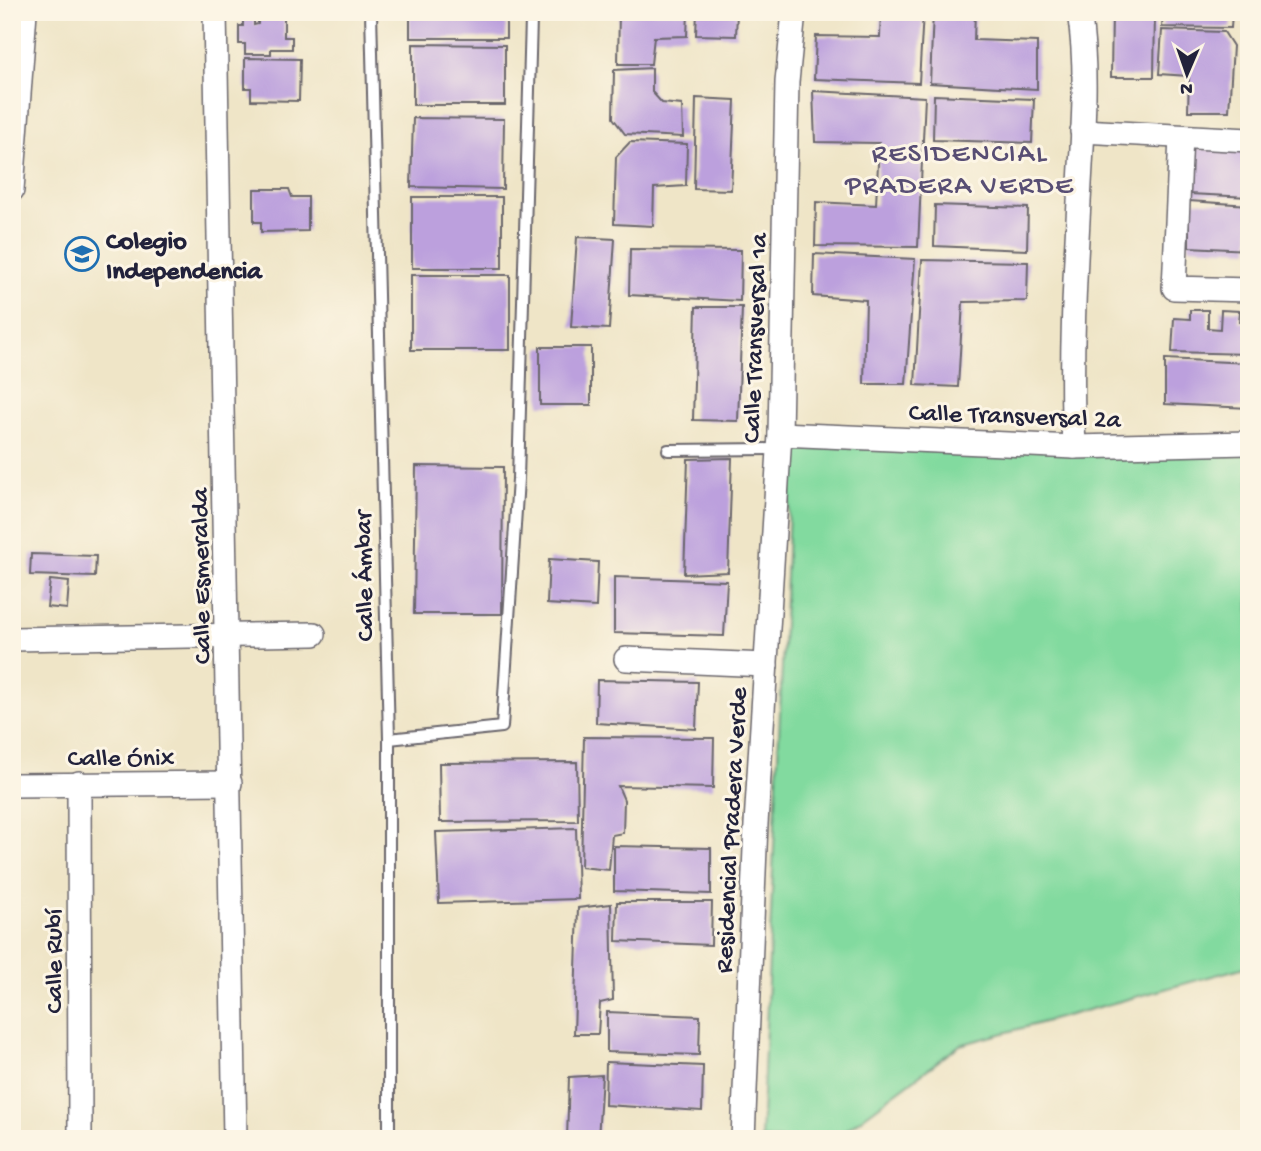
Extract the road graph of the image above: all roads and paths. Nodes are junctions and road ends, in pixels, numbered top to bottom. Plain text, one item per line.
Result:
1 (25, 12) edge
2 (215, 12) edge
3 (371, 12) edge
4 (528, 12) edge
5 (794, 12) edge
6 (1079, 12) edge
7 (1082, 131) junction
8 (1181, 137) junction
9 (1249, 140) edge
10 (12, 190) edge
11 (1249, 290) edge
12 (779, 441) junction
13 (1249, 443) edge
14 (1074, 447) junction
15 (668, 450) dead end
16 (314, 634) dead end
17 (228, 636) junction
18 (12, 639) edge
19 (626, 659) dead end
20 (766, 665) junction
21 (389, 739) junction
22 (79, 783) junction
23 (230, 783) junction
24 (12, 785) edge
25 (80, 1139) edge
26 (235, 1139) edge
27 (389, 1139) edge
28 (743, 1139) edge

1 - 10 street
2 - 17 street, Calle Esmeralda
3 - 21 lane, Calle Ámbar
4 - 21 lane
5 - 12 street, Calle Transversal 1a
6 - 7 street
7 - 8 street
7 - 14 street
8 - 9 street
8 - 11 street
12 - 14 street, Calle Transversal 2a
12 - 15 lane
12 - 20 street, Calle Transversal 1a
13 - 14 street, Calle Transversal 2a
16 - 17 street
17 - 18 street
17 - 23 street, Calle Esmeralda
19 - 20 street, Residencial Pradera Verde
20 - 28 street, Residencial Pradera Verde
21 - 27 lane, Calle Ámbar
22 - 23 street, Calle Ónix
22 - 24 street, Calle Ónix
22 - 25 street, Calle Rubí
23 - 26 street, Calle Esmeralda

